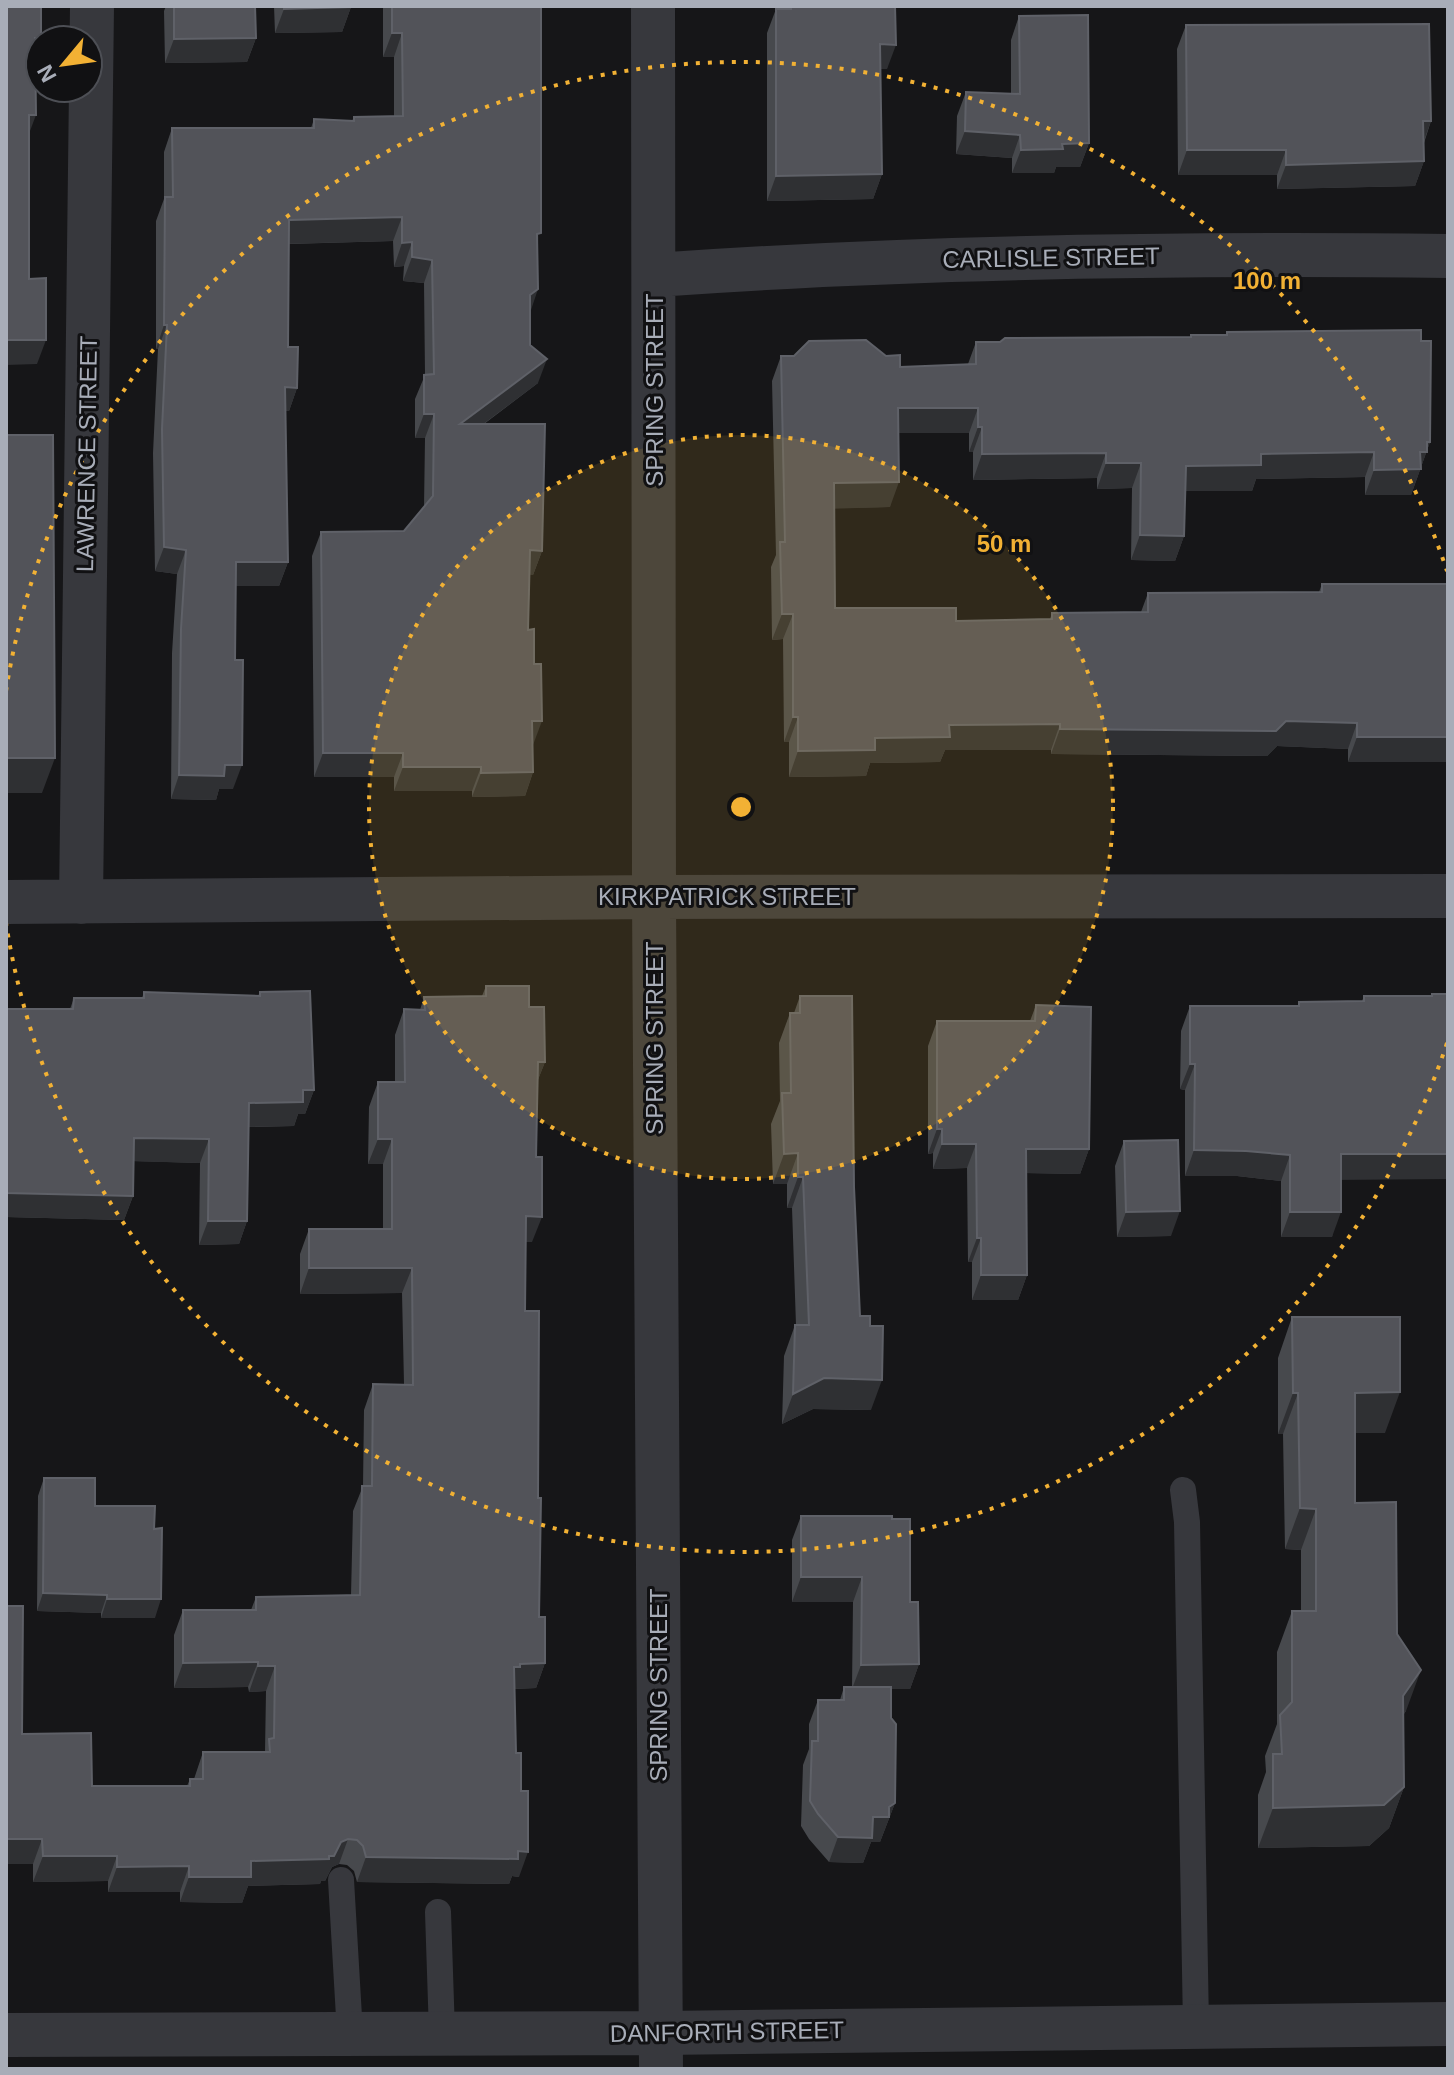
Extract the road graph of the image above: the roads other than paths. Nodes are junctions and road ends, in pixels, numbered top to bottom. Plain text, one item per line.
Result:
1 (92, 6) edge
2 (653, 6) edge
3 (1448, 256) edge
4 (655, 275) junction
5 (1448, 896) edge
6 (654, 897) junction
7 (6, 902) edge
8 (81, 902) junction
9 (1183, 1490) dead end
10 (341, 1880) dead end
11 (438, 1912) dead end
12 (1448, 2024) edge
13 (1196, 2026) junction
14 (442, 2033) junction
15 (350, 2034) junction
16 (6, 2035) edge
17 (661, 2051) edge

1 - 8 street, LAWRENCE STREET
2 - 4 street, SPRING STREET
3 - 4 street, CARLISLE STREET
4 - 6 street, SPRING STREET
5 - 6 street, KIRKPATRICK STREET
6 - 8 street, KIRKPATRICK STREET
6 - 17 street, SPRING STREET
7 - 8 street, KIRKPATRICK STREET
9 - 13 lane
10 - 15 lane
11 - 14 lane
12 - 13 street, DANFORTH STREET
13 - 17 street, DANFORTH STREET
14 - 15 street, DANFORTH STREET
14 - 17 street, DANFORTH STREET
15 - 16 street, DANFORTH STREET

